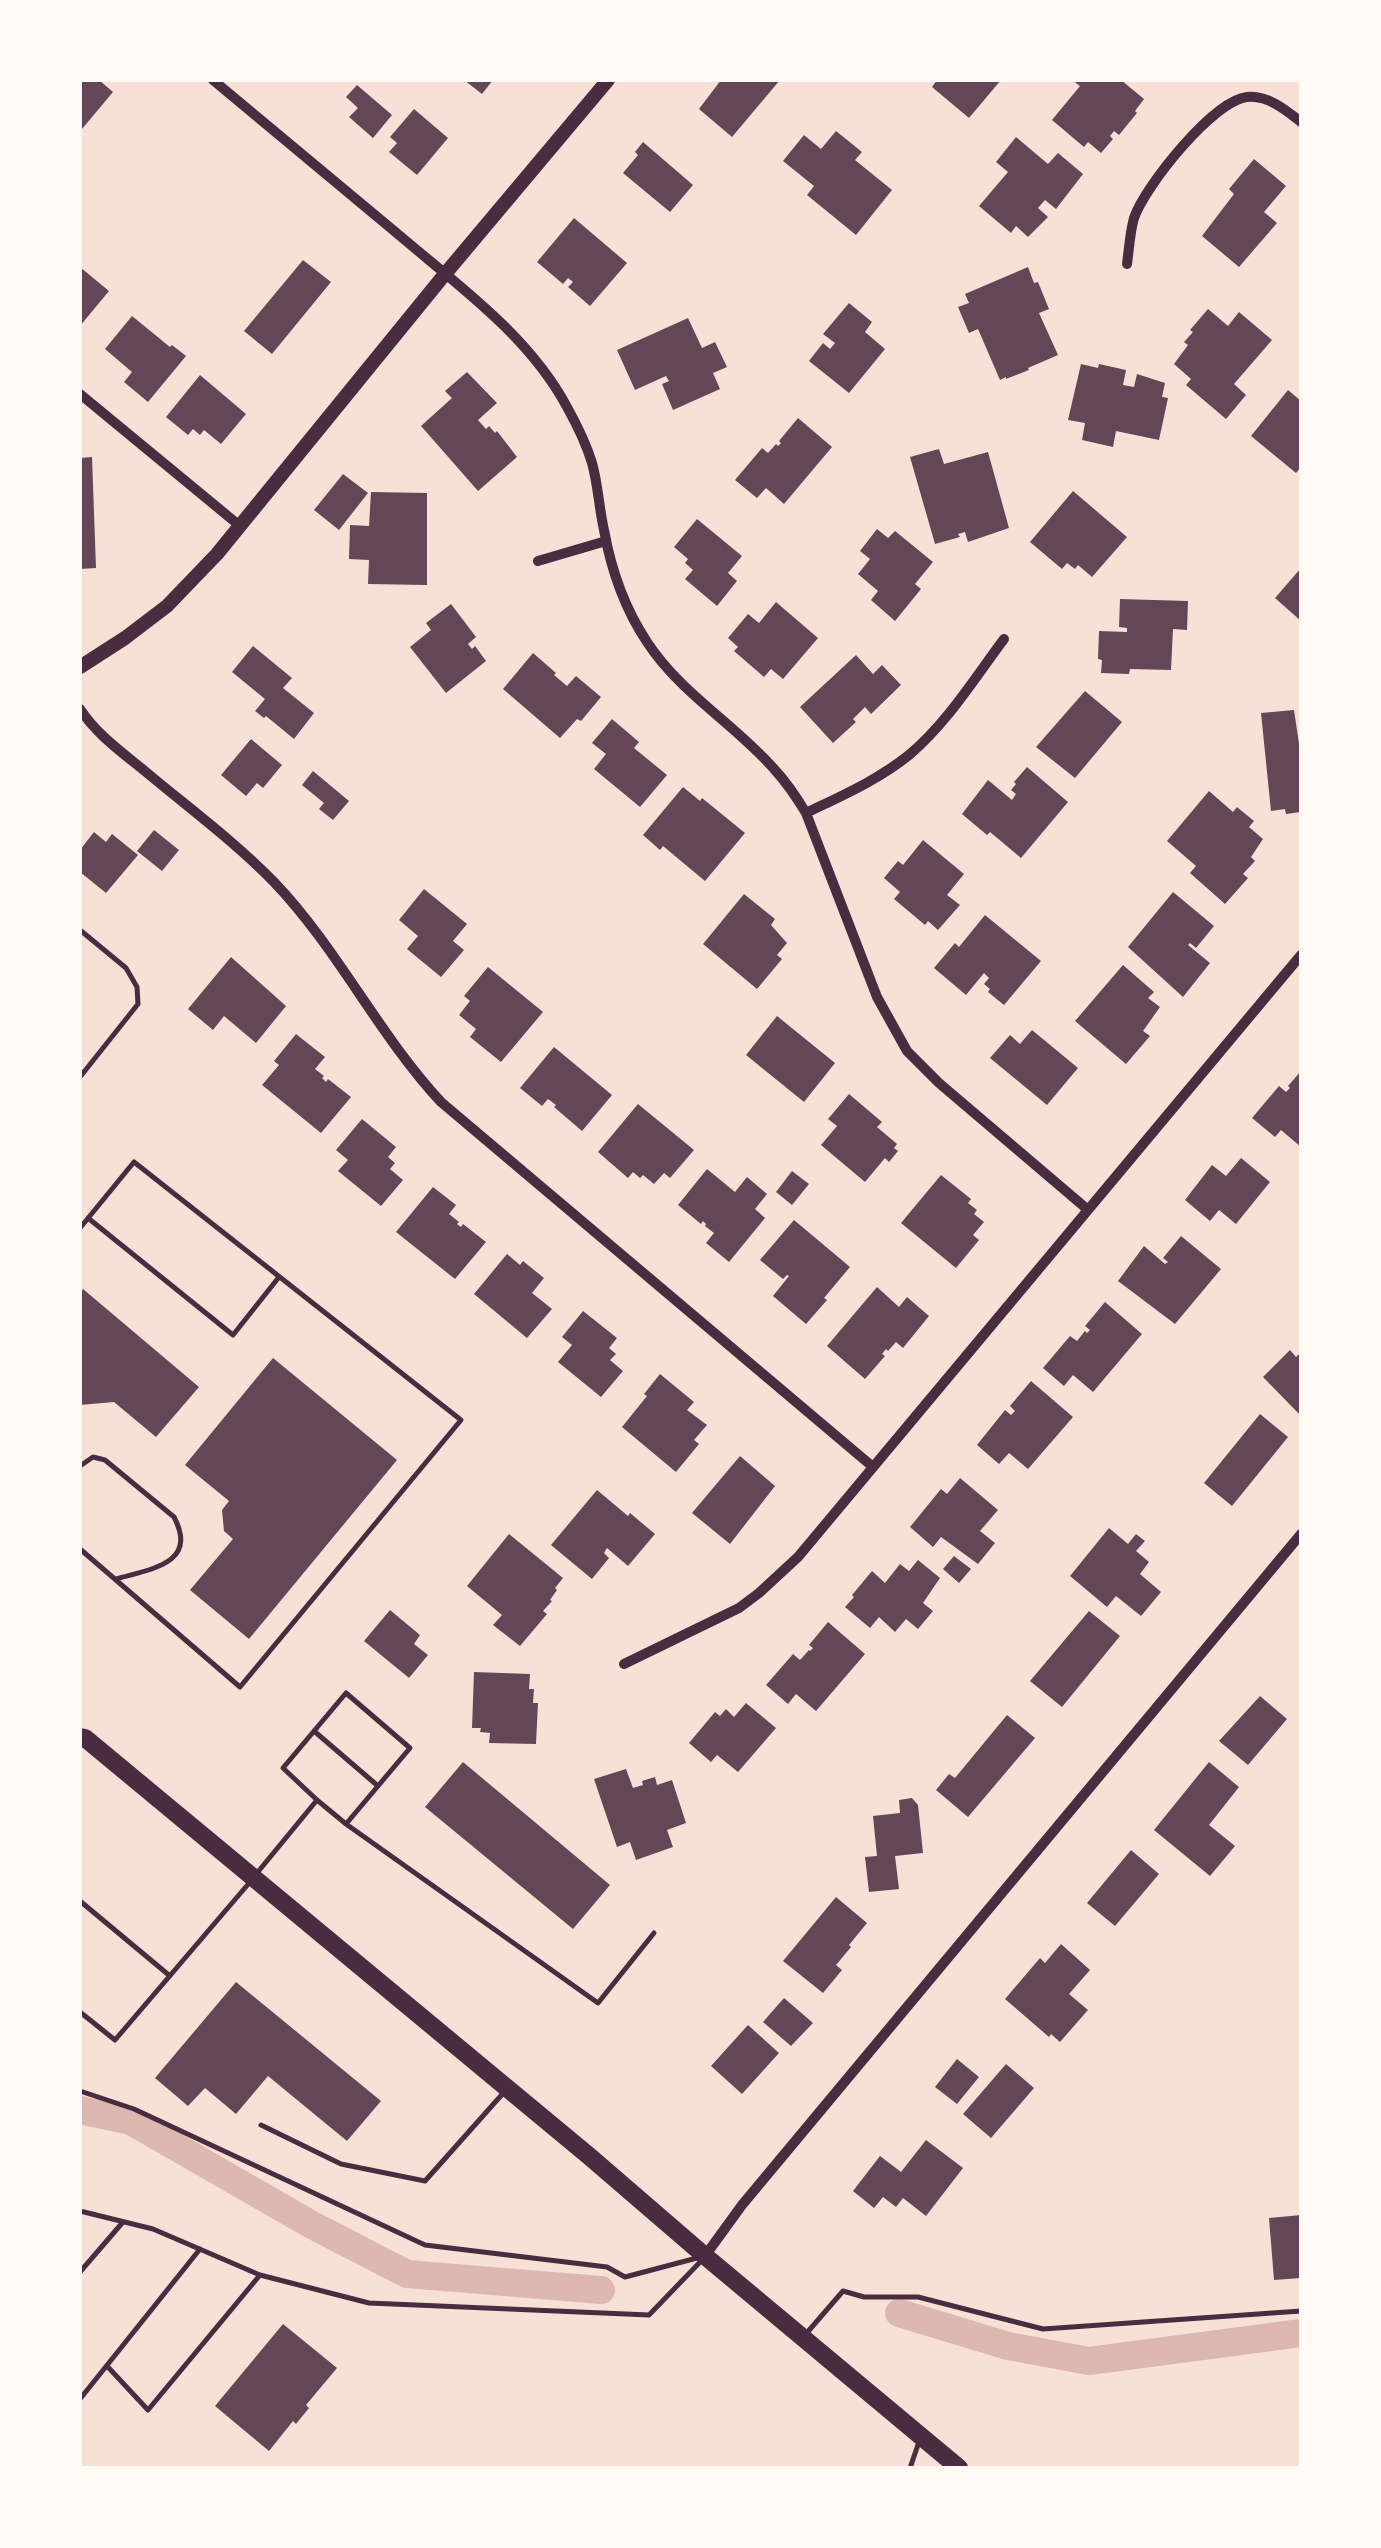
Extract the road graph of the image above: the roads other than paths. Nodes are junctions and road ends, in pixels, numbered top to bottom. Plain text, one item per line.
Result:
1 (213, 80) edge
2 (608, 80) edge
3 (1301, 122) edge
4 (1127, 264) dead end
5 (445, 274) junction
6 (80, 394) edge
7 (240, 526) junction
8 (606, 541) junction
9 (538, 561) dead end
10 (1004, 639) dead end
11 (80, 667) edge
12 (80, 709) edge
13 (806, 813) junction
14 (80, 930) edge
15 (1301, 955) edge
16 (80, 1077) edge
17 (1087, 1209) junction
18 (88, 1218) junction
19 (80, 1228) edge
20 (280, 1277) junction
21 (80, 1466) edge
22 (873, 1466) junction
23 (1301, 1534) edge
24 (80, 1549) edge
25 (87, 1554) junction
26 (80, 1562) edge
27 (116, 1579) junction
28 (624, 1664) dead end
29 (314, 1731) junction
30 (82, 1732) edge
31 (378, 1786) junction
32 (318, 1800) junction
33 (346, 1824) junction
34 (253, 1878) junction
35 (80, 1901) edge
36 (654, 1933) dead end
37 (170, 1976) junction
38 (80, 2012) edge
39 (507, 2089) junction
40 (80, 2091) edge
41 (261, 2125) dead end
42 (80, 2211) edge
43 (123, 2222) junction
44 (200, 2249) junction
45 (705, 2256) junction
46 (80, 2272) edge
47 (260, 2275) junction
48 (1301, 2311) edge
49 (802, 2337) junction
50 (107, 2366) junction
51 (80, 2399) edge
52 (920, 2436) junction
53 (910, 2468) edge
54 (959, 2468) edge

1 - 5 street
2 - 5 street
3 - 4 street
5 - 7 street
5 - 8 street
6 - 7 street
7 - 11 street
8 - 9 street
8 - 13 street
10 - 13 street
12 - 22 street
13 - 17 street
14 - 16 lane
15 - 17 street
17 - 22 street
18 - 19 lane
18 - 20 lane
18 - 20 lane
20 - 27 lane
21 - 27 lane
22 - 28 street
23 - 45 street
24 - 25 lane
25 - 26 lane
25 - 27 lane
29 - 31 lane
29 - 31 lane
29 - 32 lane
30 - 34 main road
31 - 33 lane
32 - 33 lane
32 - 34 lane
33 - 36 lane
34 - 37 lane
34 - 39 main road
35 - 37 lane
37 - 38 lane
39 - 41 lane
39 - 45 main road
40 - 45 lane
42 - 43 lane
43 - 44 lane
43 - 46 lane
44 - 47 lane
44 - 50 lane
45 - 47 lane
45 - 49 main road
47 - 50 lane
48 - 49 lane
49 - 52 main road
50 - 51 lane
52 - 53 lane
52 - 54 main road

